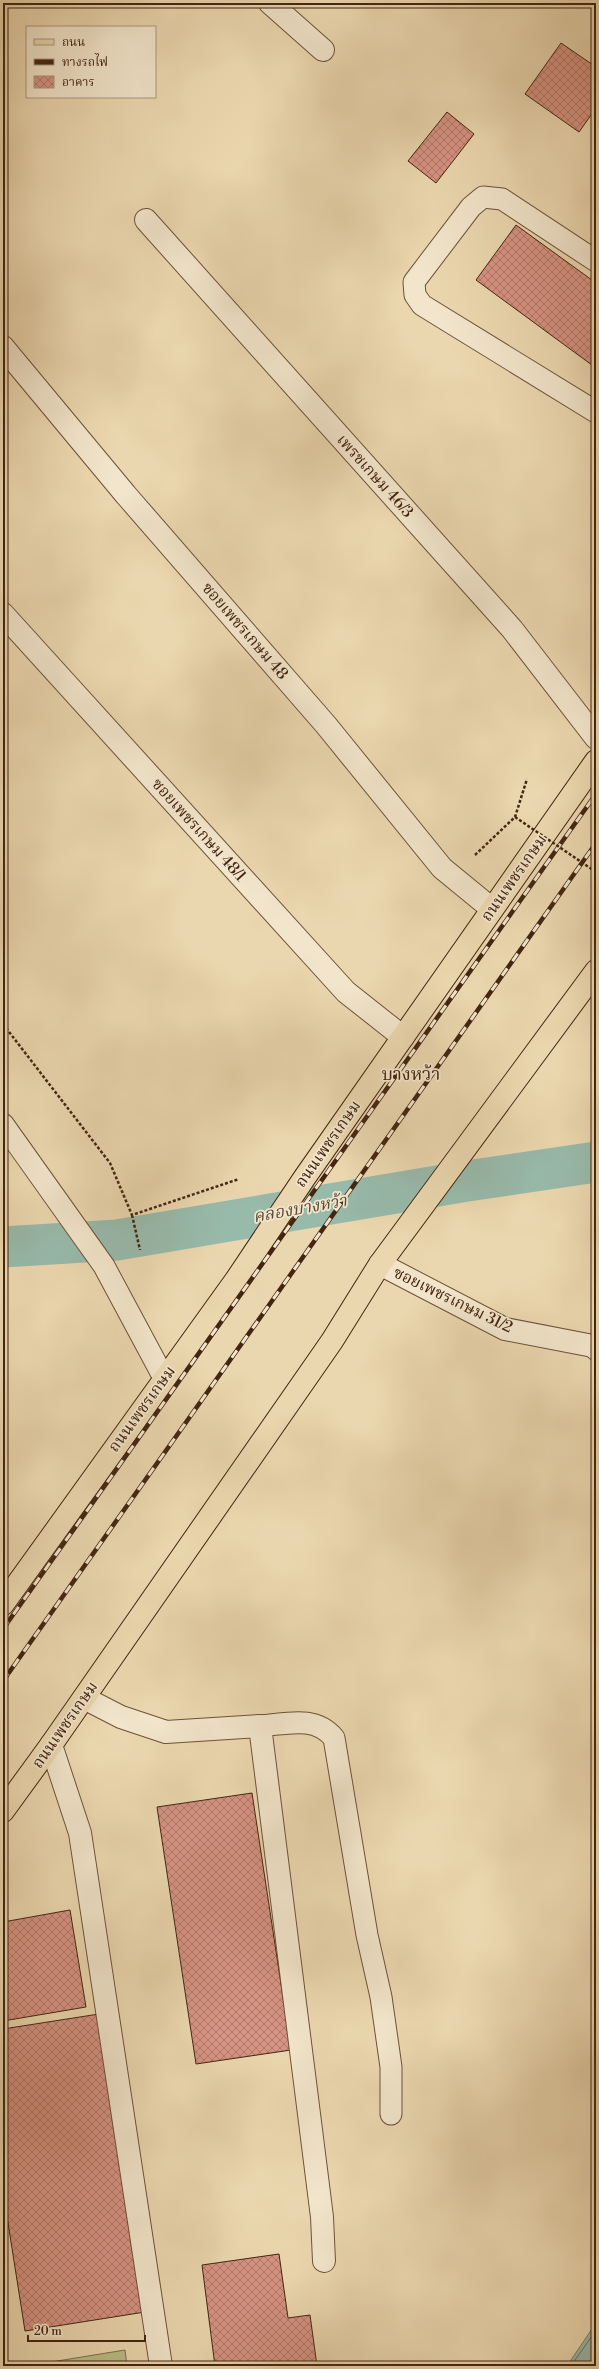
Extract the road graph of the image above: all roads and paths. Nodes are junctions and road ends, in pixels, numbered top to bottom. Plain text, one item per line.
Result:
1 (270, 3) edge
2 (323, 50) dead end
3 (146, 220) dead end
4 (596, 261) edge
5 (3, 347) edge
6 (596, 412) edge
7 (3, 614) edge
8 (596, 738) edge
9 (596, 761) edge
10 (527, 779) dead end
11 (515, 817) junction
12 (470, 859) dead end
13 (596, 872) edge
14 (492, 909) junction
15 (596, 972) edge
16 (6, 1028) dead end
17 (403, 1037) junction
18 (3, 1124) edge
19 (239, 1179) dead end
20 (132, 1215) junction
21 (140, 1250) dead end
22 (380, 1264) junction
23 (596, 1349) edge
24 (164, 1378) junction
25 (3, 1604) edge
26 (84, 1698) junction
27 (260, 1726) junction
28 (51, 1745) junction
29 (3, 1810) edge
30 (391, 2114) dead end
31 (324, 2261) dead end
32 (162, 2366) edge

1 - 2 street
3 - 8 street, เพรชเกษม 46/3
4 - 6 lane
5 - 14 street, ซอยเพชรเกษม 48
7 - 17 street, ซอยเพชรเกษม 48/1
9 - 14 main road, ถนนเพชรเกษม
10 - 11 path
11 - 12 path
11 - 13 path, bridge
14 - 17 main road, ถนนเพชรเกษม
15 - 22 main road, ถนนเพชรเกษม
16 - 20 path
17 - 24 main road, ถนนเพชรเกษม
18 - 24 lane
19 - 20 path
20 - 21 path
22 - 23 street, ซอยเพชรเกษม 31/2
22 - 26 main road, ถนนเพชรเกษม
24 - 25 main road, ถนนเพชรเกษม
26 - 27 street
26 - 28 main road, ถนนเพชรเกษม
27 - 30 lane
27 - 31 street
28 - 29 main road, ถนนเพชรเกษม
28 - 32 street

